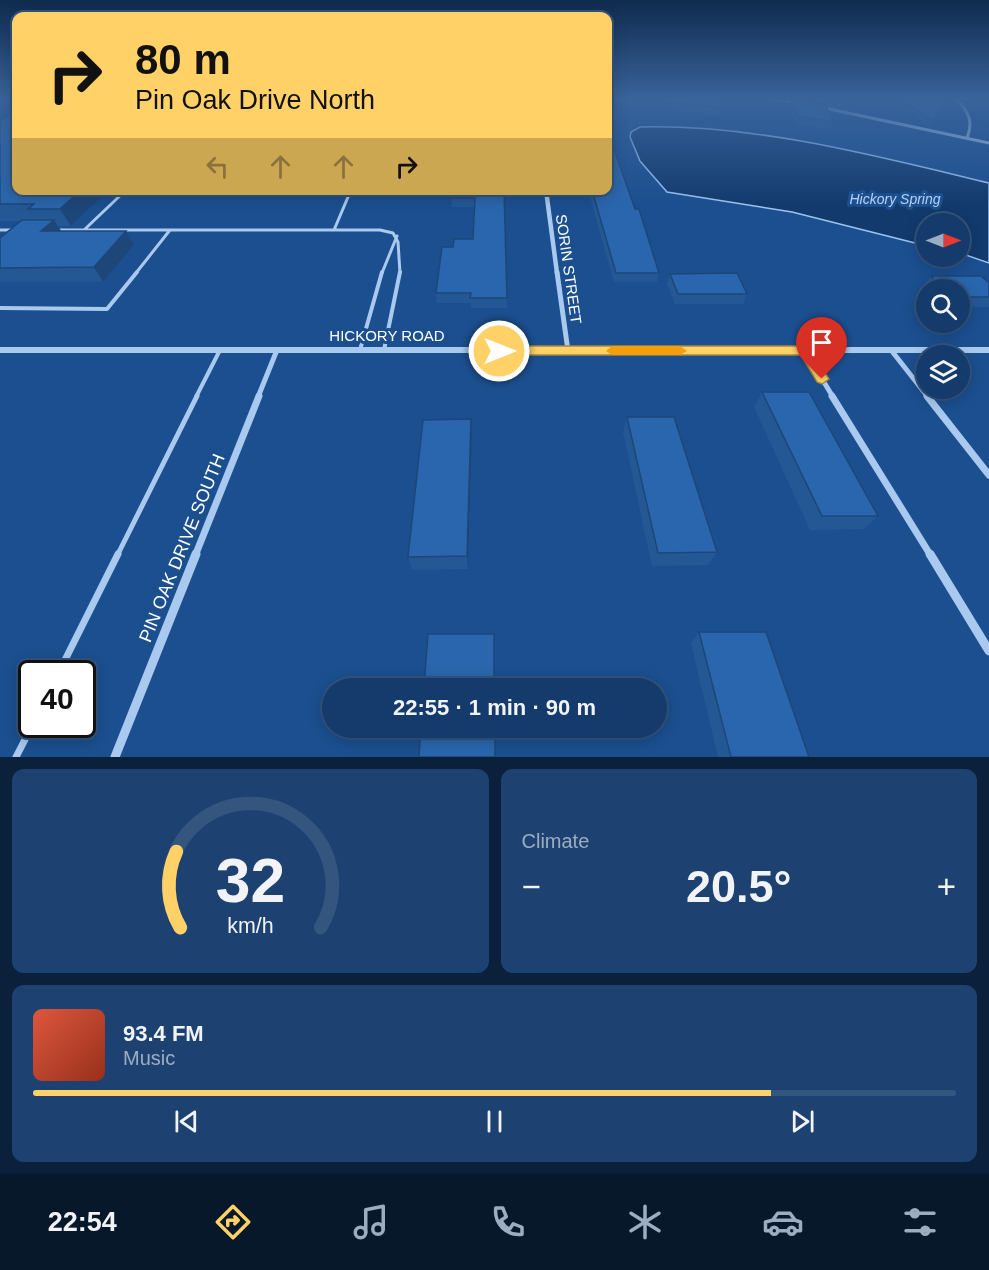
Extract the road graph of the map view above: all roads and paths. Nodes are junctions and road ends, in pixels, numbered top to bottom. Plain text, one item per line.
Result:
1 (950, 134) edge
2 (969, 134) edge
3 (968, 138) junction
4 (989, 143) edge
5 (121, 195) edge
6 (349, 195) edge
7 (547, 195) edge
8 (15, 230) edge
9 (49, 230) edge
10 (84, 230) junction
11 (170, 230) junction
12 (334, 230) junction
13 (1, 231) edge
14 (396, 236) junction
15 (0, 308) edge
16 (0, 350) edge
17 (220, 350) junction
18 (277, 350) junction
19 (360, 350) junction
20 (384, 350) junction
21 (891, 350) junction
22 (989, 350) edge
23 (568, 351) junction
24 (805, 351) junction
25 (989, 475) edge
26 (989, 651) edge
27 (65, 660) edge
28 (26, 738) edge
29 (16, 757) edge
30 (115, 757) edge

1 - 3 street
2 - 3 street
3 - 4 street
5 - 10 lane
6 - 12 lane
7 - 23 street, SORIN STREET
8 - 13 lane
9 - 10 lane
10 - 11 lane
11 - 12 lane
11 - 15 lane
12 - 14 lane
14 - 19 lane
14 - 20 lane
16 - 17 street, HICKORY ROAD
17 - 18 street, HICKORY ROAD
17 - 27 lane
18 - 19 street, HICKORY ROAD
18 - 30 street, PIN OAK DRIVE SOUTH
19 - 20 street, HICKORY ROAD
20 - 23 street, HICKORY ROAD
21 - 22 street, HICKORY ROAD
21 - 24 street, HICKORY ROAD
21 - 25 street
23 - 24 street, HICKORY ROAD
24 - 26 street
28 - 29 lane

